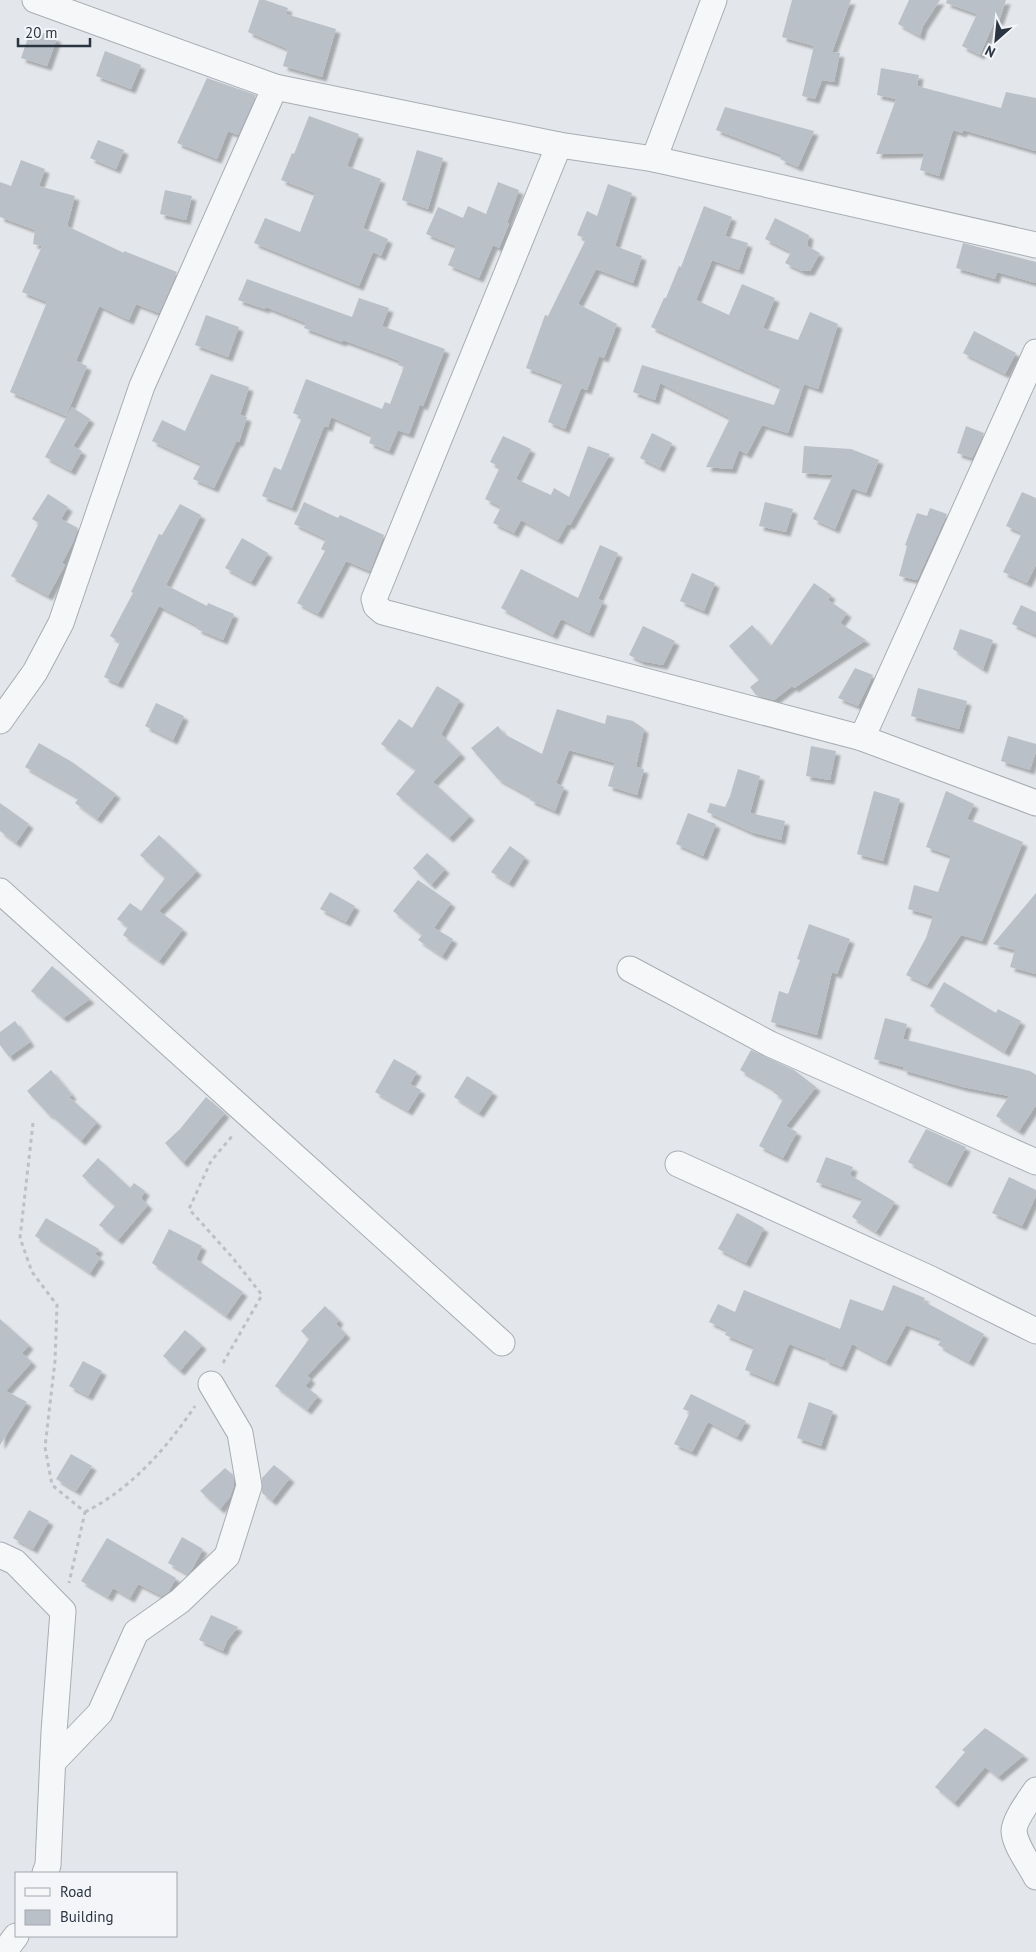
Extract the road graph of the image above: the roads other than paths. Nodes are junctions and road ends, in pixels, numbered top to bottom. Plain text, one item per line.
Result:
1 (35, 0) edge
2 (714, 0) edge
3 (275, 86) junction
4 (559, 145) junction
5 (654, 159) junction
6 (1036, 246) edge
7 (1036, 352) edge
8 (0, 721) edge
9 (862, 738) junction
10 (1036, 803) edge
11 (0, 890) edge
12 (630, 969) dead end
13 (1036, 1162) edge
14 (678, 1164) dead end
15 (1036, 1331) edge
16 (502, 1343) dead end
17 (211, 1384) road end
18 (0, 1555) edge
19 (53, 1762) junction
20 (1036, 1790) edge
21 (45, 1872) edge
22 (1036, 1876) edge
23 (15, 1937) edge
24 (4, 1952) edge

1 - 3 street
2 - 5 street
3 - 4 street
3 - 8 street
4 - 5 street
4 - 9 street
5 - 6 street
7 - 9 street
9 - 10 street
11 - 16 street
12 - 13 street
14 - 15 street
17 - 19 street
18 - 19 street
19 - 21 street
20 - 22 street
23 - 24 street

